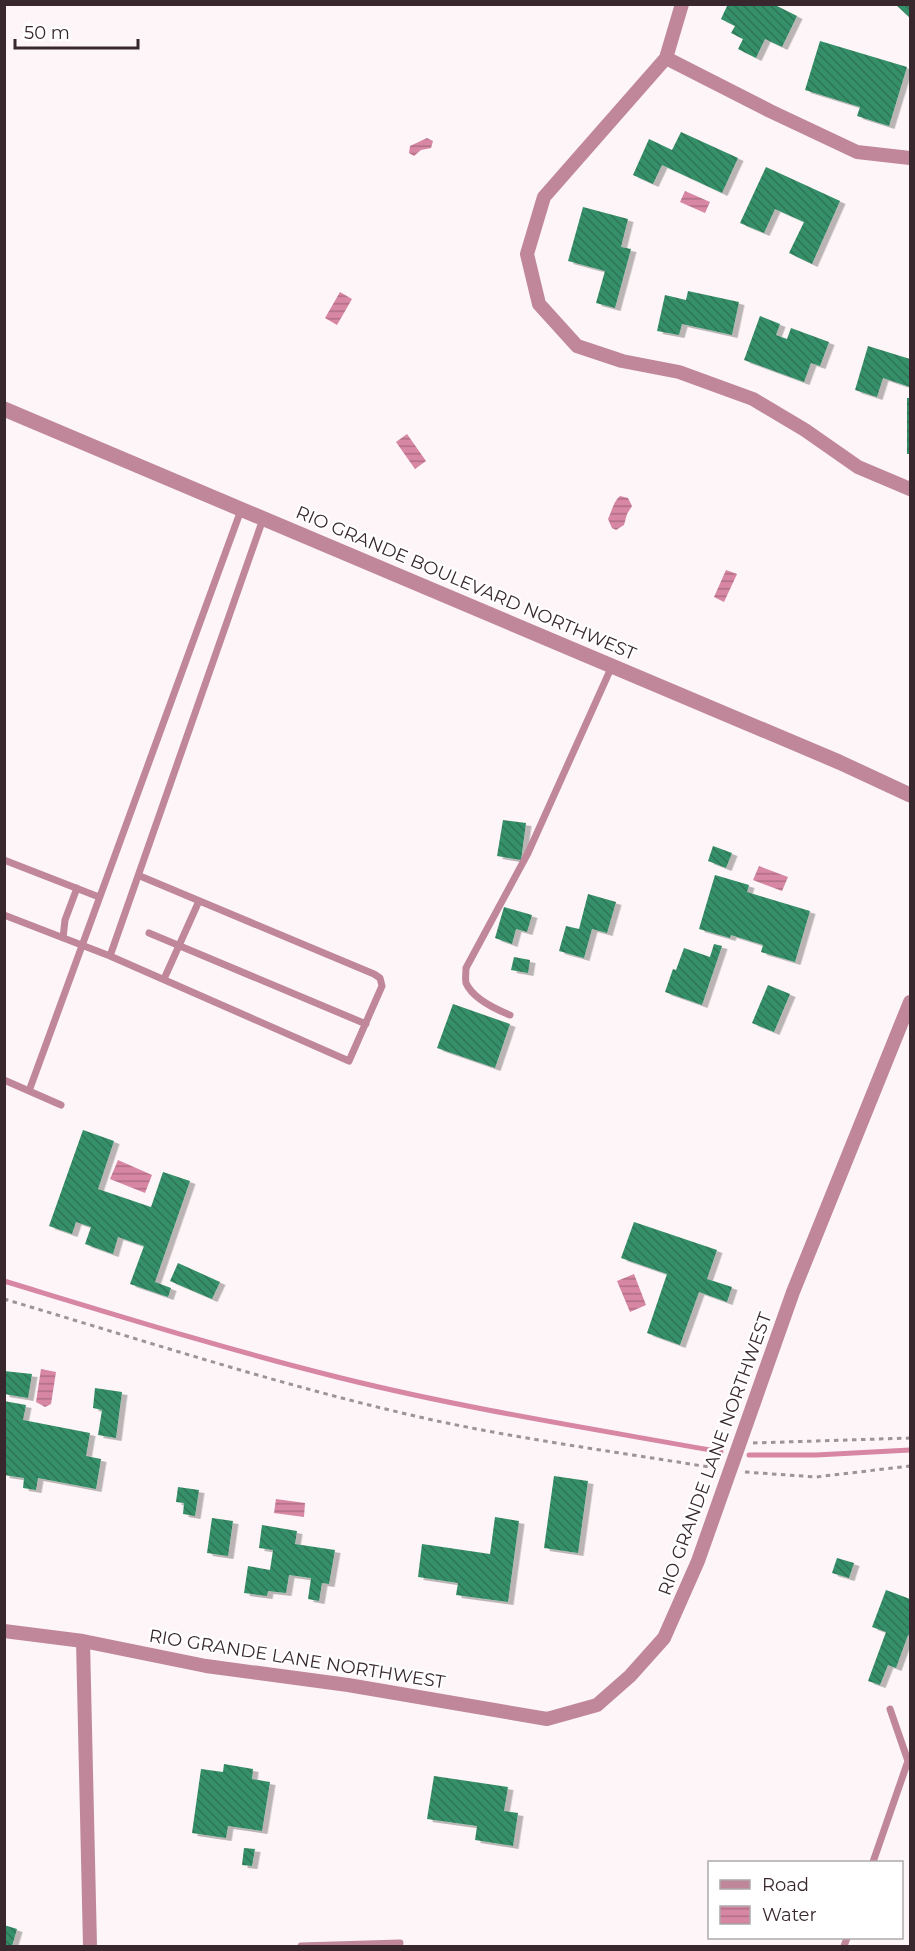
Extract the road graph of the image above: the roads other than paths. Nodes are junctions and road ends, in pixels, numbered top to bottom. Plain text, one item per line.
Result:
1 (682, 4) edge
2 (666, 58) junction
3 (910, 158) edge
4 (4, 409) edge
5 (910, 489) edge
6 (241, 510) junction
7 (264, 519) junction
8 (612, 666) junction
9 (910, 795) edge
10 (4, 860) edge
11 (140, 876) junction
12 (77, 888) junction
13 (99, 897) junction
14 (199, 901) junction
15 (4, 915) edge
16 (149, 933) dead end
17 (63, 938) junction
18 (179, 945) junction
19 (82, 946) junction
20 (110, 956) junction
21 (164, 979) junction
22 (910, 1002) edge
23 (510, 1015) dead end
24 (366, 1024) junction
25 (4, 1080) edge
26 (29, 1091) junction
27 (61, 1105) dead end
28 (4, 1631) edge
29 (83, 1641) junction
30 (890, 1709) dead end
31 (874, 1861) edge
32 (400, 1943) dead end
33 (90, 1947) edge
34 (301, 1947) edge

1 - 2 street
2 - 3 street
2 - 5 street
4 - 6 street, RIO GRANDE BOULEVARD NORTHWEST
6 - 7 street, RIO GRANDE BOULEVARD NORTHWEST
6 - 13 lane
7 - 8 street, RIO GRANDE BOULEVARD NORTHWEST
7 - 11 lane
8 - 9 street, RIO GRANDE BOULEVARD NORTHWEST
8 - 23 lane
10 - 12 lane
11 - 14 lane
11 - 20 lane
12 - 13 lane
12 - 17 lane
13 - 19 lane
14 - 18 lane
14 - 24 lane
15 - 17 lane
16 - 18 lane
17 - 19 lane
18 - 21 lane
18 - 24 lane
19 - 20 lane
19 - 26 lane
20 - 21 lane
21 - 24 lane
22 - 29 street, RIO GRANDE LANE NORTHWEST
25 - 26 lane
26 - 27 lane
28 - 29 street, RIO GRANDE LANE NORTHWEST
29 - 33 street
30 - 31 lane
32 - 34 lane

